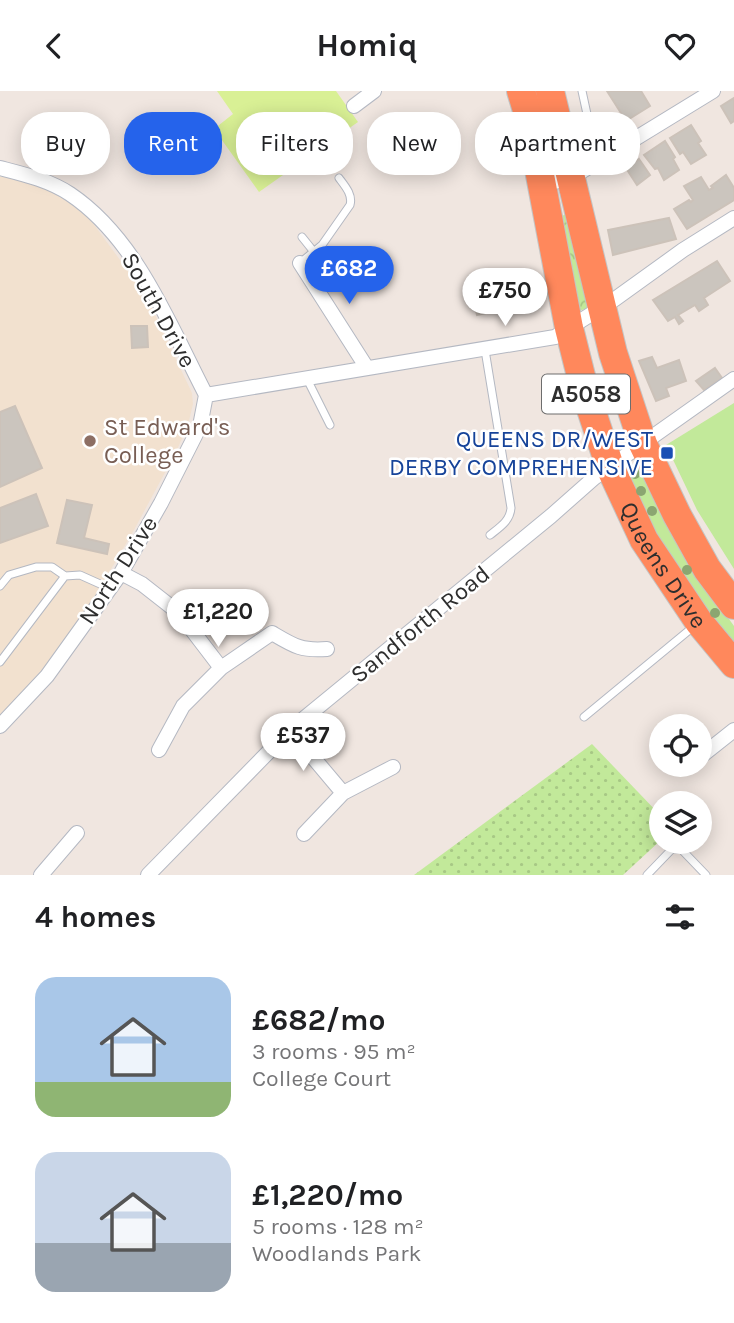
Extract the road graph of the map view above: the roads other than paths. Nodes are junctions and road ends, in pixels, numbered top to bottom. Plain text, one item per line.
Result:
1 (374, 91) edge
2 (521, 91) edge
3 (550, 91) edge
4 (582, 91) edge
5 (713, 91) edge
6 (354, 106) dead end
7 (587, 112) edge
8 (640, 136) edge
9 (0, 168) edge
10 (576, 175) edge
11 (340, 178) dead end
12 (571, 178) junction
13 (542, 185) junction
14 (734, 218) edge
15 (302, 237) dead end
16 (314, 252) junction
17 (300, 263) joint
18 (603, 307) junction
19 (569, 328) junction
20 (485, 350) junction
21 (367, 368) junction
22 (306, 378) junction
23 (734, 379) edge
24 (206, 395) junction
25 (330, 425) dead end
26 (643, 444) junction
27 (610, 467) junction
28 (490, 535) dead end
29 (121, 573) junction
30 (65, 576) junction
31 (0, 586) edge
32 (109, 588) junction
33 (734, 605) edge
34 (699, 622) junction
35 (327, 649) dead end
36 (0, 662) edge
37 (734, 664) edge
38 (221, 668) junction
39 (584, 717) dead end
40 (0, 726) edge
41 (290, 730) junction
42 (734, 730) edge
43 (712, 747) edge
44 (159, 750) dead end
45 (393, 767) dead end
46 (343, 793) junction
47 (77, 833) dead end
48 (303, 834) dead end
49 (41, 875) edge
50 (148, 875) edge
51 (646, 875) edge
52 (706, 875) edge

1 - 6 street
2 - 13 highway, Queens Drive / A5058
3 - 12 highway, Queens Drive / A5058
4 - 7 lane
5 - 8 street
9 - 24 street, South Drive
10 - 12 street
11 - 16 lane
12 - 13 street
12 - 18 highway, Queens Drive / A5058
13 - 19 highway, Queens Drive / A5058
14 - 18 street
15 - 16 lane
16 - 17 lane
17 - 21 street
18 - 19 street
18 - 26 highway, Queens Drive / A5058
19 - 20 street
19 - 27 highway, Queens Drive / A5058
20 - 21 street
20 - 28 lane
21 - 22 street
22 - 24 street
22 - 25 lane
23 - 26 street, Sandforth Road
24 - 29 street, North Drive
26 - 27 street, Sandforth Road
26 - 33 highway, Queens Drive / A5058
27 - 34 highway, Queens Drive / A5058
27 - 41 street, Sandforth Road
29 - 32 street, North Drive
29 - 38 street
30 - 31 lane
30 - 32 lane
30 - 36 lane
32 - 40 street, North Drive
34 - 37 highway, Queens Drive / A5058
34 - 39 lane
35 - 38 street
38 - 44 street
41 - 46 street
41 - 50 street, Sandforth Road
42 - 43 street
45 - 46 street
46 - 48 street
47 - 49 street
51 - 52 lane

